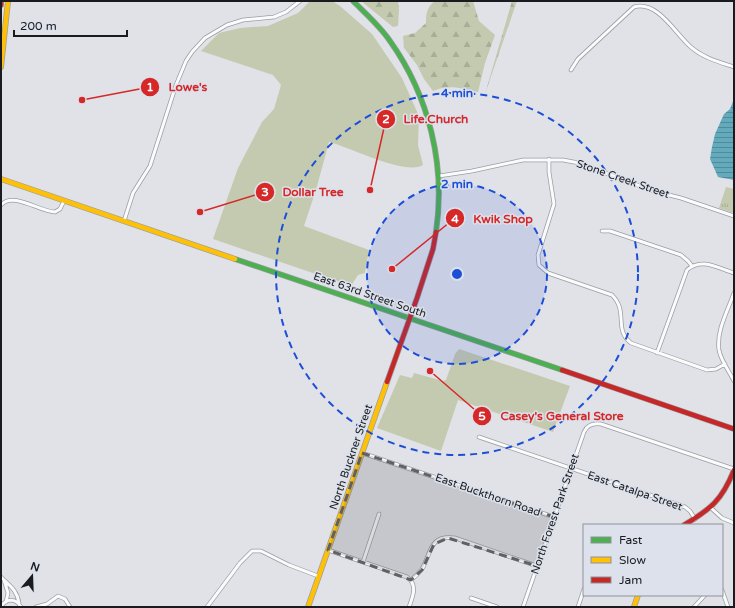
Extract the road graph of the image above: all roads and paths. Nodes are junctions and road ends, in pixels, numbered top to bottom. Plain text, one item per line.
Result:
1 (1, 1) edge
2 (8, 1) edge
3 (300, 1) edge
4 (353, 1) edge
5 (643, 2) edge
6 (1, 5) edge
7 (661, 10) dead end
8 (1, 67) edge
9 (734, 67) edge
10 (571, 70) dead end
11 (549, 160) junction
12 (439, 176) junction
13 (1, 179) edge
14 (64, 201) junction
15 (1, 206) edge
16 (734, 216) edge
17 (124, 221) junction
18 (602, 231) dead end
19 (692, 266) junction
20 (734, 273) edge
21 (734, 293) edge
22 (410, 318) junction
23 (657, 353) junction
24 (725, 364) junction
25 (734, 381) edge
26 (734, 429) edge
27 (479, 437) dead end
28 (362, 452) junction
29 (571, 469) junction
30 (734, 469) edge
31 (711, 508) junction
32 (379, 514) dead end
33 (554, 518) junction
34 (695, 519) junction
35 (734, 523) edge
36 (686, 524) edge
37 (328, 550) junction
38 (363, 562) junction
39 (537, 566) junction
40 (318, 576) junction
41 (1, 577) edge
42 (4, 580) junction
43 (411, 580) junction
44 (583, 592) edge
45 (723, 593) edge
46 (638, 596) edge
47 (704, 596) edge
48 (471, 598) dead end
49 (3, 604) edge
50 (47, 604) junction
51 (21, 606) edge
52 (36, 607) edge
53 (45, 607) edge
54 (70, 607) edge
55 (207, 607) edge
56 (308, 607) edge
57 (409, 607) edge
58 (497, 607) edge
59 (522, 607) edge
60 (578, 607) edge
61 (634, 607) edge
62 (694, 607) edge
63 (728, 607) edge

1 - 6 main road
2 - 8 main road
3 - 17 street
4 - 12 main road, North Buckner Street
5 - 10 street
7 - 9 street
11 - 12 street, Stone Creek Street
11 - 16 street, Stone Creek Street
11 - 23 street
12 - 22 main road, North Buckner Street
13 - 14 main road, East 63rd Street South
14 - 15 street
14 - 17 main road, East 63rd Street South
17 - 22 main road, East 63rd Street South
18 - 19 street
19 - 20 street
19 - 23 street
21 - 24 street
22 - 26 main road, East 63rd Street South
22 - 28 main road, North Buckner Street
23 - 24 street
24 - 25 street
27 - 29 street, East Catalpa Street
28 - 33 street, East Buckthorn Road
28 - 37 main road, North Buckner Street
29 - 30 street, North Forest Park Street
29 - 33 street, North Forest Park Street
29 - 34 street, East Catalpa Street
30 - 31 main road
31 - 34 main road
31 - 35 street
32 - 38 street
33 - 39 street, North Forest Park Street
34 - 36 main road
37 - 38 street
37 - 40 main road, North Buckner Street
38 - 43 street
39 - 43 street
39 - 59 street, North Forest Park Street
40 - 55 street
40 - 56 main road, North Buckner Street
41 - 42 street
42 - 49 street
42 - 51 street
43 - 57 street
44 - 60 street
45 - 63 street
46 - 61 main road
47 - 62 street
48 - 58 street
49 - 51 street
50 - 52 street
50 - 53 street
50 - 54 street

